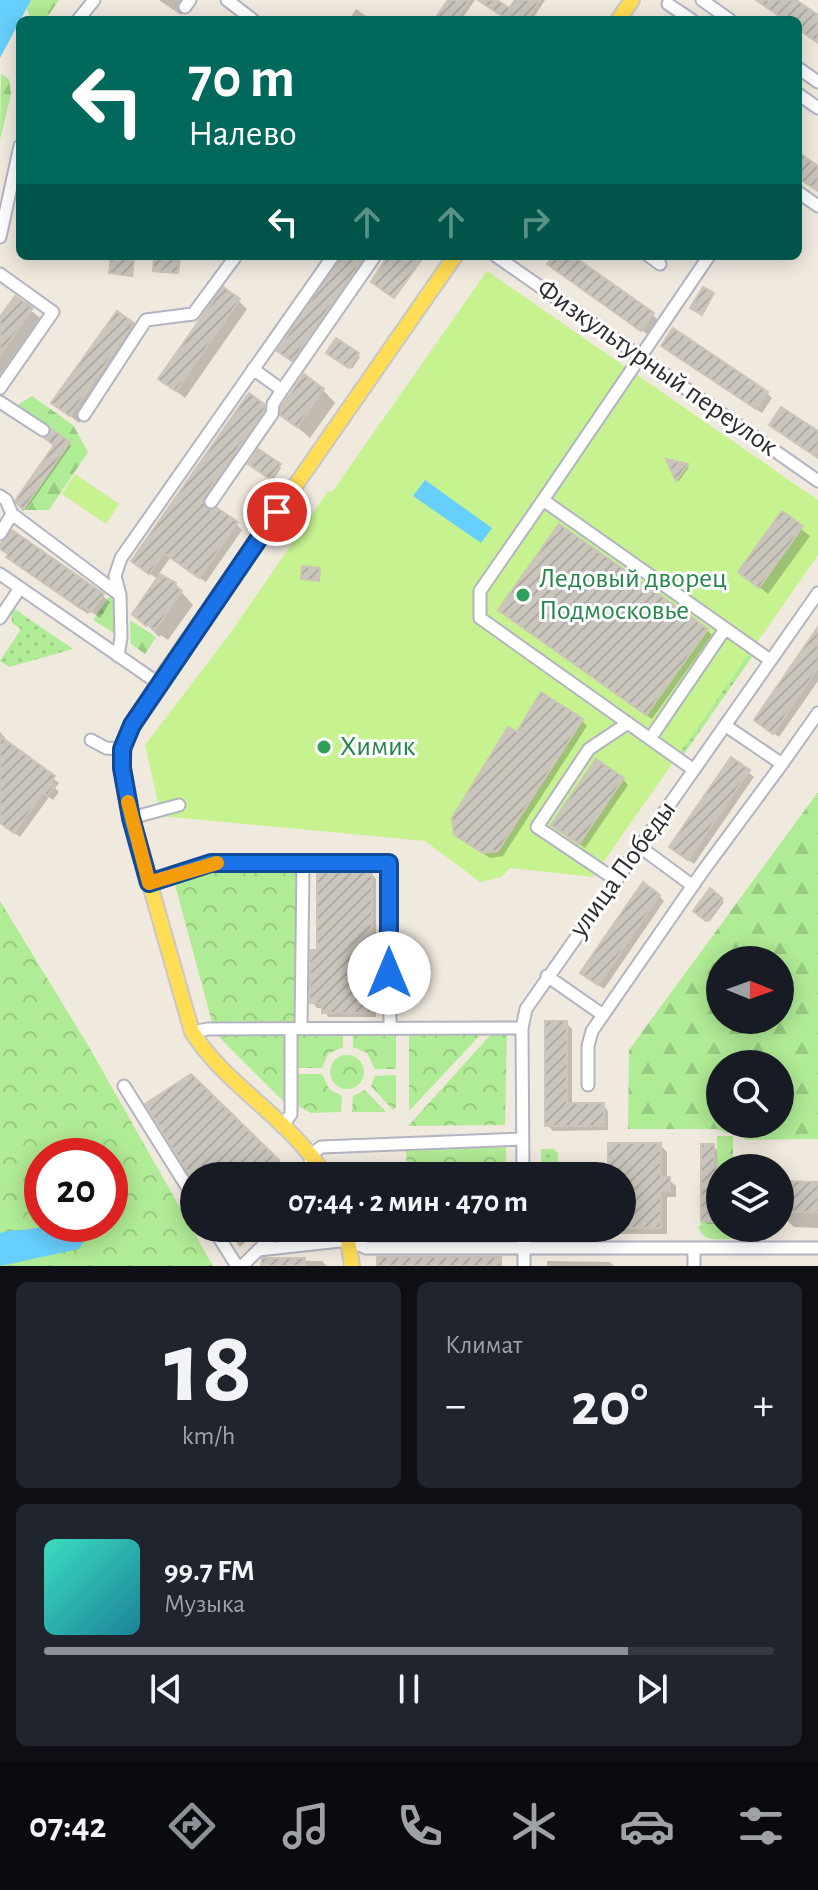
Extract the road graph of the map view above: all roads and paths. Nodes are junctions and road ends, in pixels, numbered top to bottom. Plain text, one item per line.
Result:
1 (94, 0) edge
2 (227, 0) edge
3 (702, 0) edge
4 (668, 4) dead end
5 (81, 16) edge
6 (248, 16) edge
7 (686, 16) edge
8 (724, 16) edge
9 (16, 164) edge
10 (0, 237) edge
11 (233, 260) edge
12 (330, 260) edge
13 (372, 260) edge
14 (452, 260) edge
15 (502, 260) edge
16 (654, 260) edge
17 (706, 260) edge
18 (660, 264) dead end
19 (0, 274) edge
20 (641, 356) junction
21 (253, 369) junction
22 (0, 388) edge
23 (282, 390) junction
24 (0, 402) edge
25 (84, 415) dead end
26 (43, 430) dead end
27 (818, 481) edge
28 (0, 496) edge
29 (543, 500) junction
30 (211, 502) dead end
31 (12, 514) junction
32 (0, 534) edge
33 (0, 574) edge
34 (20, 588) junction
35 (818, 593) edge
36 (120, 595) junction
37 (0, 618) edge
38 (725, 629) junction
39 (118, 656) junction
40 (770, 660) junction
41 (158, 683) junction
42 (818, 713) edge
43 (628, 723) junction
44 (726, 726) junction
45 (650, 739) junction
46 (91, 740) dead end
47 (122, 749) junction
48 (782, 764) junction
49 (694, 770) junction
50 (179, 805) dead end
51 (131, 818) junction
52 (640, 847) junction
53 (303, 863) junction
54 (616, 880) junction
55 (149, 883) junction
56 (693, 886) junction
57 (547, 976) junction
58 (603, 1015) junction
59 (390, 1028) junction
60 (522, 1028) junction
61 (296, 1029) junction
62 (192, 1032) junction
63 (588, 1085) dead end
64 (124, 1086) dead end
65 (282, 1127) junction
66 (523, 1139) junction
67 (311, 1155) junction
68 (310, 1162) edge
69 (316, 1162) edge
70 (523, 1162) edge
71 (180, 1176) edge
72 (223, 1242) edge
73 (266, 1242) edge
74 (303, 1242) edge
75 (349, 1242) edge
76 (358, 1242) edge
77 (524, 1242) edge
78 (524, 1248) junction
79 (694, 1248) junction
80 (818, 1248) edge
81 (258, 1250) junction
82 (240, 1266) edge
83 (352, 1266) edge
84 (524, 1266) edge
85 (694, 1266) edge

1 - 5 street
2 - 6 street
3 - 8 street
4 - 7 street
9 - 10 street
11 - 25 street
12 - 21 street
13 - 23 street
14 - 41 main road
15 - 20 street, Физкультурный переулок
16 - 18 street
17 - 20 street
19 - 22 street
20 - 27 street, Физкультурный переулок
20 - 29 street
21 - 23 street
21 - 36 street
23 - 30 street
24 - 26 street
28 - 31 street
29 - 38 street
29 - 43 street
31 - 32 street
31 - 36 street
33 - 34 street
34 - 37 street
34 - 39 street
35 - 40 street, улица Победы
36 - 39 street
38 - 40 street
38 - 45 street
39 - 41 street
40 - 44 street, улица Победы
41 - 47 main road
42 - 48 street
43 - 45 street
43 - 54 street
44 - 48 street
44 - 49 street, улица Победы
45 - 49 street
46 - 47 street
47 - 51 main road
48 - 56 street
49 - 52 street, улица Победы
50 - 51 street
51 - 55 main road
52 - 54 street, улица Победы
52 - 56 street
53 - 55 street
53 - 59 street
53 - 61 street
54 - 57 street, улица Победы
55 - 62 main road
56 - 58 street
57 - 58 street
57 - 60 street, улица Победы
58 - 63 street
59 - 60 street
59 - 61 street
60 - 66 street, улица Победы
61 - 62 street
61 - 65 street
62 - 65 main road
64 - 71 street
65 - 67 main road
66 - 67 street
66 - 70 street, улица Победы
67 - 68 street
67 - 69 main road
72 - 82 street
73 - 81 street
74 - 81 street
75 - 83 main road
76 - 78 street
77 - 78 street
78 - 79 street
78 - 84 street
79 - 80 street
79 - 85 street
81 - 82 street

